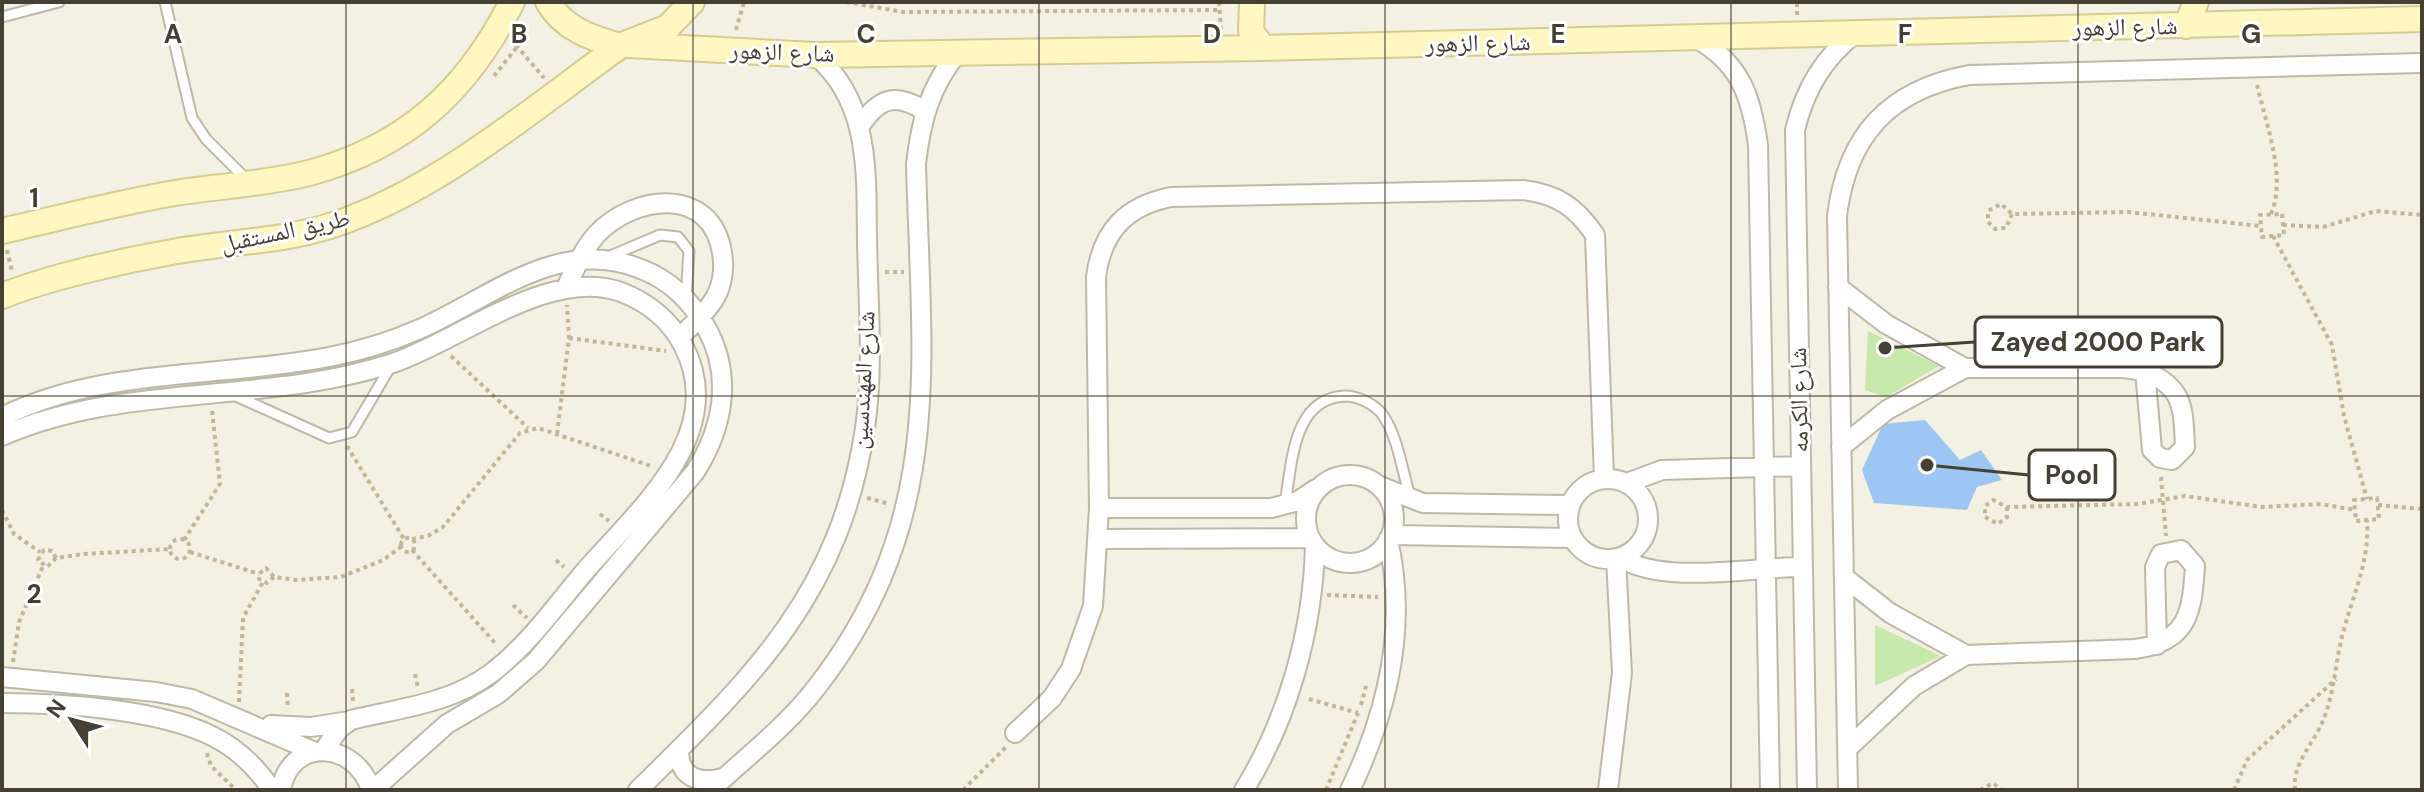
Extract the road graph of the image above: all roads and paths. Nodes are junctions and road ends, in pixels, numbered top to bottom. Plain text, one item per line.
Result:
1 (59, 2) edge
2 (165, 2) edge
3 (512, 2) edge
4 (548, 2) edge
5 (692, 2) edge
6 (744, 2) edge
7 (846, 2) edge
8 (1252, 2) edge
9 (2196, 2) edge
10 (1220, 10) dead end
11 (2, 17) edge
12 (2422, 19) edge
13 (500, 26) junction
14 (2186, 26) junction
15 (1857, 32) junction
16 (1694, 37) junction
17 (624, 46) junction
18 (1263, 48) junction
19 (730, 50) junction
20 (959, 51) junction
21 (815, 55) junction
22 (2422, 63) edge
23 (2254, 67) junction
24 (556, 91) junction
25 (925, 111) junction
26 (860, 126) junction
27 (248, 181) junction
28 (2012, 214) junction
29 (2271, 214) junction
30 (2422, 215) edge
31 (2283, 225) junction
32 (2261, 226) junction
33 (2, 231) edge
34 (2273, 236) junction
35 (580, 258) junction
36 (604, 258) junction
37 (919, 271) junction
38 (867, 272) junction
39 (1838, 287) junction
40 (566, 288) junction
41 (9, 293) edge
42 (686, 299) junction
43 (700, 317) junction
44 (569, 338) junction
45 (438, 344) junction
46 (683, 346) junction
47 (393, 363) junction
48 (1965, 368) junction
49 (2145, 371) junction
50 (99, 387) junction
51 (217, 392) junction
52 (101, 406) junction
53 (2, 417) edge
54 (528, 428) junction
55 (557, 434) junction
56 (2, 436) edge
57 (342, 437) junction
58 (1841, 447) junction
59 (2160, 458) junction
60 (1800, 466) junction
61 (1764, 467) junction
62 (670, 472) junction
63 (1604, 478) junction
64 (1627, 483) junction
65 (1376, 484) junction
66 (1322, 485) junction
67 (851, 494) junction
68 (2162, 498) junction
69 (1411, 499) junction
70 (2367, 499) junction
71 (1285, 505) junction
72 (1569, 505) junction
73 (2378, 505) junction
74 (2007, 507) junction
75 (1099, 508) junction
76 (907, 509) junction
77 (2422, 509) edge
78 (2, 510) edge
79 (2355, 510) junction
80 (2367, 520) junction
81 (615, 536) junction
82 (1390, 538) junction
83 (1571, 538) junction
84 (404, 539) junction
85 (412, 539) junction
86 (1098, 539) junction
87 (184, 540) junction
88 (1312, 542) junction
89 (401, 547) junction
90 (170, 549) junction
91 (631, 549) junction
92 (412, 550) junction
93 (2167, 550) junction
94 (40, 552) junction
95 (190, 552) junction
96 (56, 558) junction
97 (1618, 558) junction
98 (43, 566) junction
99 (1765, 567) junction
100 (1803, 567) junction
101 (259, 574) junction
102 (274, 577) junction
103 (1844, 577) junction
104 (263, 582) junction
105 (1313, 592) junction
106 (1389, 596) junction
107 (1379, 609) dead end
108 (2157, 645) junction
109 (1966, 655) junction
110 (509, 658) junction
111 (7, 677) edge
112 (2336, 679) junction
113 (1366, 684) dead end
114 (1309, 699) dead end
115 (2, 703) edge
116 (1358, 713) junction
117 (242, 718) junction
118 (351, 720) junction
119 (1018, 732) joint
120 (213, 736) junction
121 (1847, 749) junction
122 (679, 750) junction
123 (319, 751) junction
124 (717, 784) edge
125 (236, 790) edge
126 (272, 790) edge
127 (281, 790) edge
128 (372, 790) edge
129 (638, 790) edge
130 (963, 790) edge
131 (1244, 790) edge
132 (1326, 790) edge
133 (1350, 790) edge
134 (1608, 790) edge
135 (1770, 790) edge
136 (1807, 790) edge
137 (1848, 790) edge
138 (1980, 790) edge
139 (2002, 790) edge
140 (2134, 790) edge
141 (2227, 790) edge
142 (2234, 790) edge
143 (2297, 790) edge
144 (2306, 790) edge

1 - 11 lane
2 - 27 lane
3 - 13 main road
4 - 17 main road, شارع الزهور
5 - 17 main road, طريق المستقبل
6 - 19 path
7 - 10 path
8 - 18 main road
9 - 14 main road
12 - 14 main road, شارع الزهور
13 - 24 path
13 - 27 main road
14 - 15 main road, شارع الزهور
15 - 16 main road, شارع الزهور
15 - 60 street, شارع الكرمه
16 - 18 main road, شارع الزهور
16 - 61 street, شارع الكرمه
17 - 19 main road, شارع الزهور
17 - 24 main road, طريق المستقبل
18 - 20 main road, شارع الزهور
19 - 21 main road, شارع الزهور
20 - 21 main road, شارع الزهور
20 - 25 street
21 - 26 street, شارع المهندسين
22 - 23 street
23 - 29 path
23 - 39 street
24 - 41 main road, طريق المستقبل
25 - 26 street
25 - 37 street
26 - 38 street, شارع المهندسين
27 - 33 main road
28 - 28 path
28 - 32 path
29 - 31 path
29 - 32 path
30 - 31 path
31 - 34 path
32 - 34 path
33 - 41 path
34 - 70 path
35 - 36 street
35 - 40 street
35 - 43 street
35 - 50 street
36 - 42 street
36 - 42 lane
37 - 38 path
37 - 76 street
38 - 67 street, شارع المهندسين
39 - 48 street
39 - 58 street
40 - 44 path
40 - 45 street
40 - 46 street
42 - 43 street
43 - 46 street
43 - 91 street
44 - 46 path
44 - 55 path
45 - 47 street
45 - 54 path
46 - 62 street
47 - 51 street
47 - 57 lane
48 - 49 street
48 - 58 street
49 - 59 street
49 - 59 street
50 - 52 street
50 - 53 street
51 - 52 street
51 - 57 lane
51 - 87 path
52 - 56 street
54 - 55 path
54 - 85 path
55 - 62 path
57 - 84 path
58 - 103 street
59 - 68 path
60 - 61 street
60 - 100 street, شارع الكرمه
61 - 64 street
61 - 99 street, شارع الكرمه
62 - 81 street
63 - 64 street
63 - 72 street
63 - 75 street
64 - 97 street
65 - 66 street
65 - 69 street
65 - 82 street
66 - 71 street
66 - 88 street
67 - 76 path
67 - 122 street, شارع المهندسين
68 - 74 path
68 - 79 path
68 - 93 path
69 - 71 lane
69 - 72 street
70 - 73 path
70 - 79 path
71 - 75 street
72 - 83 street
73 - 77 path
73 - 80 path
74 - 74 path
75 - 86 street
76 - 124 street
78 - 94 path
79 - 80 path
80 - 112 path
81 - 91 street
81 - 110 street
82 - 83 street
82 - 88 street
82 - 106 street
83 - 97 street
84 - 85 path
84 - 89 path
85 - 92 path
86 - 88 street
86 - 119 street
87 - 90 path
87 - 95 path
88 - 105 street
89 - 92 path
89 - 102 path
90 - 95 path
90 - 96 path
91 - 128 street
92 - 110 path
93 - 108 street
93 - 108 street
94 - 96 path
94 - 98 path
95 - 101 path
96 - 98 path
97 - 99 street
97 - 134 street
98 - 111 path
99 - 100 street
99 - 135 street, شارع الكرمه
100 - 136 street, شارع الكرمه
101 - 102 path
101 - 104 path
102 - 104 path
103 - 109 street
103 - 121 street
104 - 117 path
105 - 106 path
105 - 131 street
106 - 107 path
106 - 133 street
108 - 109 street
109 - 121 street
110 - 118 street
111 - 117 street
112 - 142 path
112 - 143 path
113 - 116 path
114 - 116 path
115 - 120 street
116 - 132 path
117 - 118 street
117 - 123 street
118 - 123 street
119 - 130 path
120 - 125 path
120 - 126 street
121 - 137 street
122 - 124 street
122 - 129 street, شارع المهندسين
123 - 127 street
123 - 128 street
138 - 139 path
140 - 141 path
143 - 144 path

